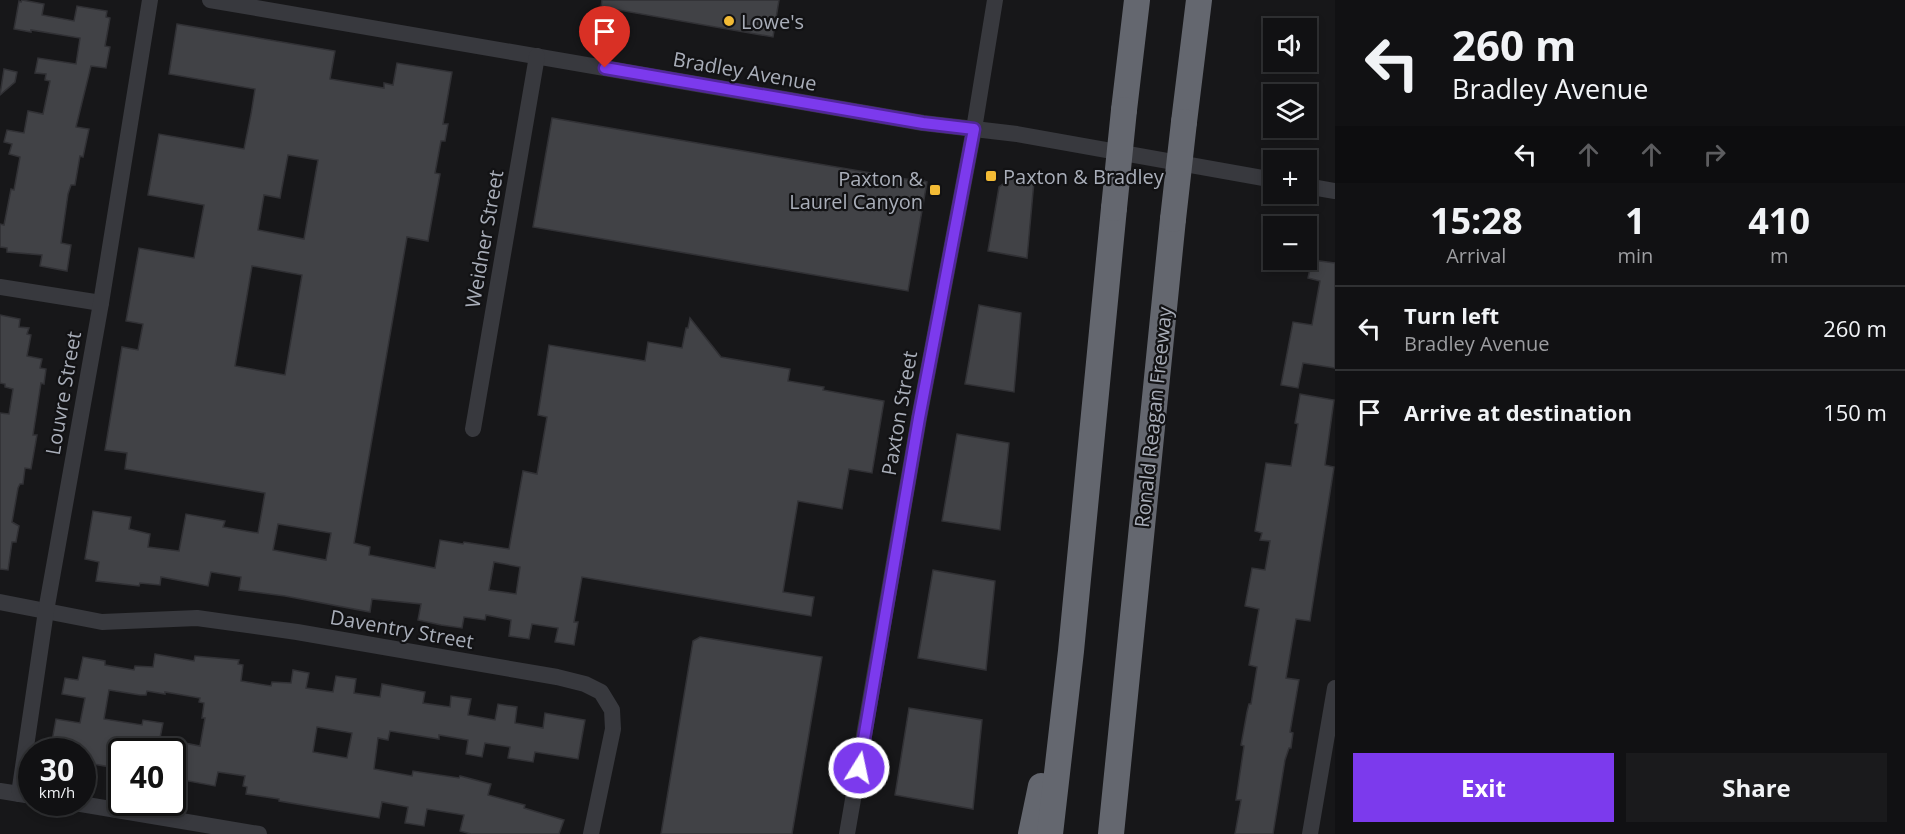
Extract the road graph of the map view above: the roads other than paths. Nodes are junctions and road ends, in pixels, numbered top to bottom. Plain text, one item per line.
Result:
1 (150, 0) edge
2 (210, 0) edge
3 (994, 0) edge
4 (1137, 0) edge
5 (1199, 0) edge
6 (537, 56) junction
7 (974, 129) junction
8 (1263, 178) edge
9 (1317, 188) edge
10 (1335, 191) edge
11 (0, 286) edge
12 (100, 303) junction
13 (473, 429) dead end
14 (0, 603) edge
15 (46, 611) junction
16 (1071, 651) junction
17 (1335, 688) edge
18 (32, 738) edge
19 (0, 791) edge
20 (18, 794) edge
21 (96, 807) edge
22 (259, 834) edge
23 (591, 834) edge
24 (848, 834) edge
25 (1031, 834) edge
26 (1050, 834) edge
27 (1112, 834) edge
28 (1310, 834) edge

1 - 12 street, Louvre Street
2 - 6 street, Bradley Avenue
3 - 7 street, Paxton Street
4 - 16 highway, bridge
5 - 27 highway, Ronald Reagan Freeway, bridge
6 - 7 street, Bradley Avenue
6 - 13 street, Weidner Street
7 - 8 street, Bradley Avenue
7 - 24 street, Paxton Street
9 - 10 street
11 - 12 street
12 - 15 street, Louvre Street
14 - 15 street, Daventry Street
15 - 18 street, Louvre Street
15 - 23 street, Daventry Street
16 - 25 highway
16 - 26 highway
17 - 28 street
19 - 20 street
21 - 22 street

